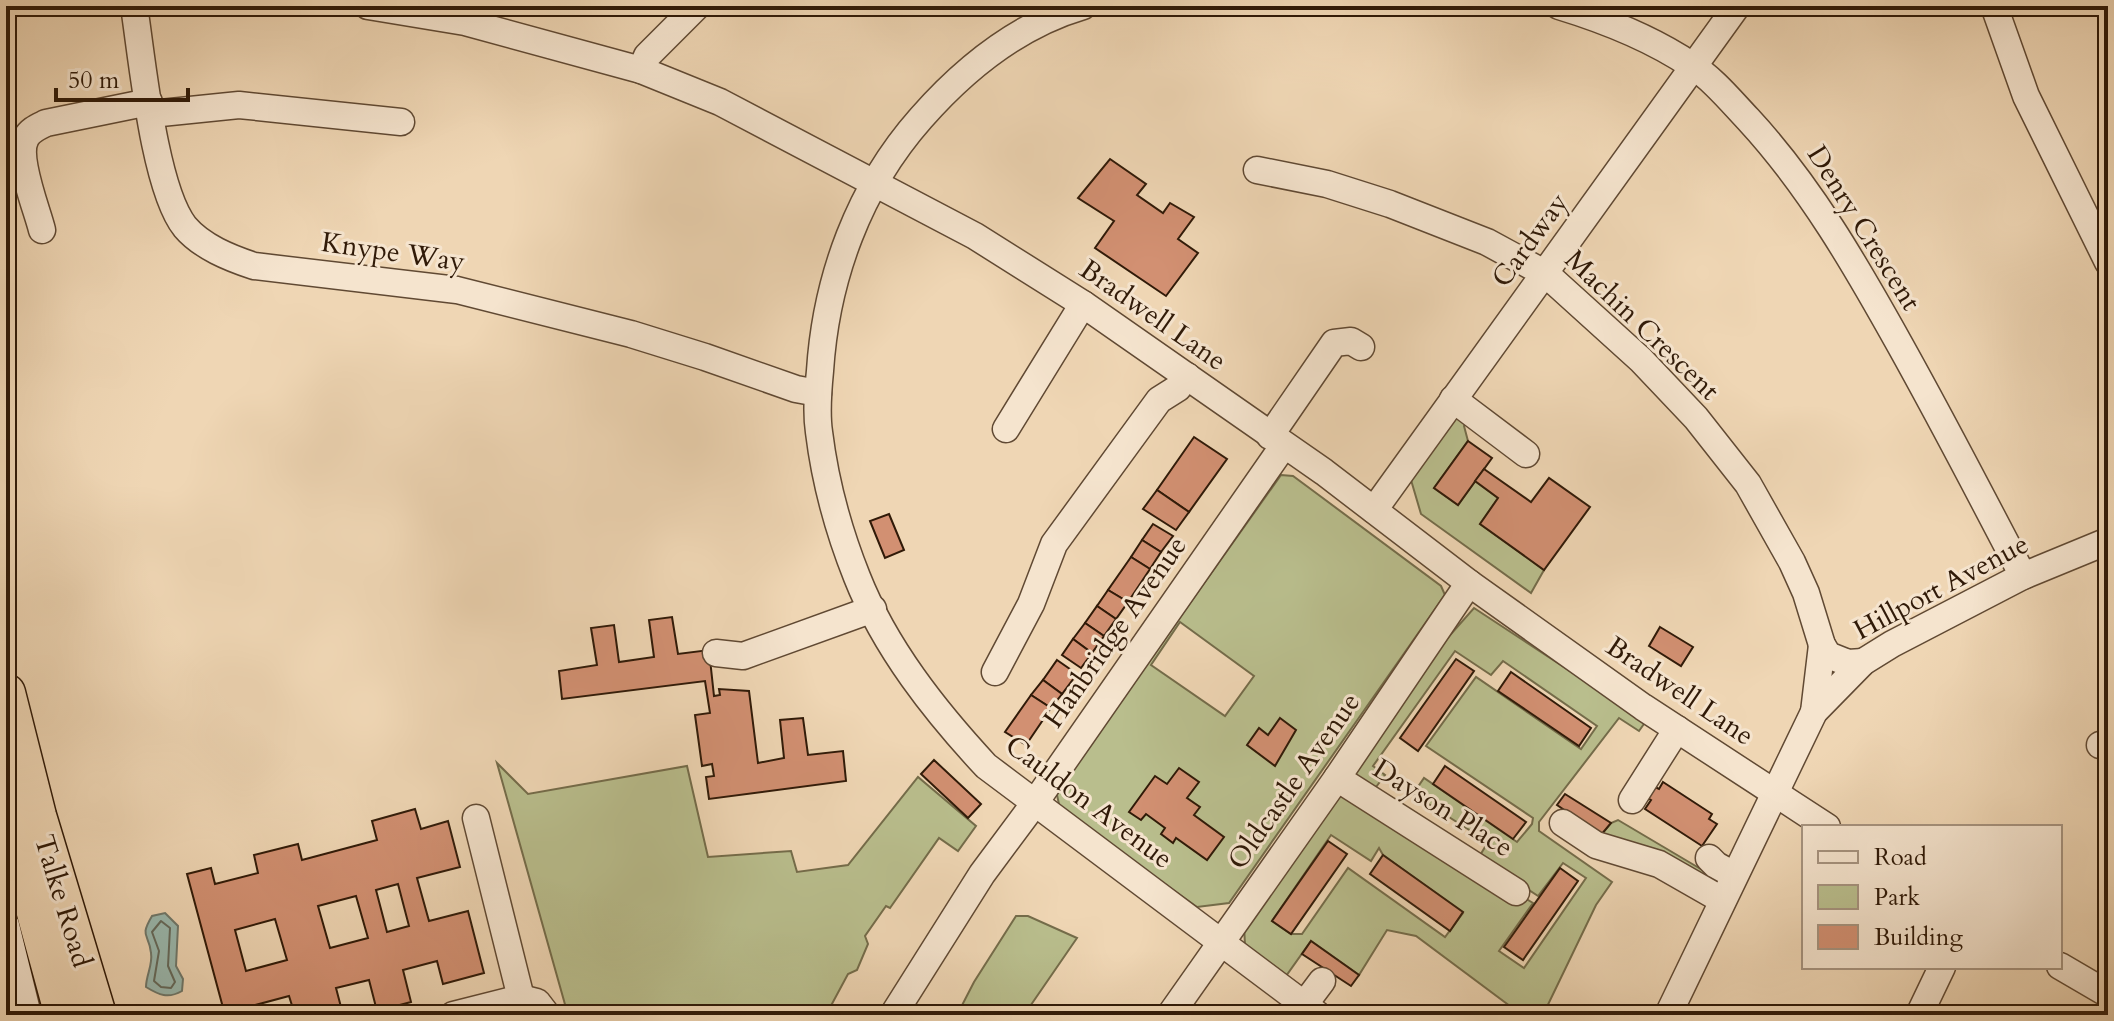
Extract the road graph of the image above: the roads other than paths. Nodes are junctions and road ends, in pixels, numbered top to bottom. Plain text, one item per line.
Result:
1 (134, 6) edge
2 (368, 6) edge
3 (697, 6) edge
4 (1083, 6) edge
5 (1559, 6) edge
6 (1737, 6) edge
7 (1994, 6) edge
8 (1694, 66) junction
9 (641, 70) junction
10 (150, 108) junction
11 (401, 122) dead end
12 (1257, 170) dead end
13 (875, 182) junction
14 (42, 230) dead end
15 (2108, 262) edge
16 (1546, 274) junction
17 (1083, 304) junction
18 (1361, 347) dead end
19 (1187, 376) junction
20 (818, 393) junction
21 (1453, 399) junction
22 (1006, 429) dead end
23 (1277, 441) junction
24 (1526, 454) dead end
25 (1374, 510) junction
26 (2108, 541) edge
27 (2023, 576) junction
28 (1469, 583) junction
29 (873, 609) junction
30 (1822, 645) junction
31 (716, 653) dead end
32 (1863, 662) junction
33 (995, 672) dead end
34 (6, 693) edge
35 (1814, 712) junction
36 (1677, 729) junction
37 (1337, 778) junction
38 (1775, 794) junction
39 (1632, 800) dead end
40 (6, 803) edge
41 (1034, 804) junction
42 (476, 818) dead end
43 (1563, 823) dead end
44 (1824, 825) edge
45 (1709, 858) dead end
46 (1734, 875) junction
47 (1516, 892) dead end
48 (1722, 900) junction
49 (6, 925) edge
50 (1221, 941) junction
51 (2062, 967) edge
52 (1941, 969) edge
53 (1322, 981) dead end
54 (2108, 994) edge
55 (521, 998) junction
56 (491, 1010) edge
57 (1311, 1010) edge
58 (28, 1015) edge
59 (64, 1015) edge
60 (97, 1015) edge
61 (453, 1015) edge
62 (547, 1015) edge
63 (893, 1015) edge
64 (1170, 1015) edge
65 (1668, 1015) edge
66 (1919, 1015) edge

1 - 10 street, Knype Way
2 - 9 street, Bradwell Lane
3 - 9 street
4 - 13 street
5 - 8 street, Denry Crescent
6 - 8 street, Cardway
7 - 15 street
8 - 16 street, Cardway
8 - 27 street, Denry Crescent
9 - 13 street, Bradwell Lane
10 - 11 street
10 - 14 street
10 - 20 street, Knype Way
12 - 16 street, Machin Crescent
13 - 17 street, Bradwell Lane
13 - 20 street, Cauldon Avenue
16 - 21 street, Cardway
16 - 30 street, Machin Crescent
17 - 19 street, Bradwell Lane
17 - 22 street
18 - 23 street, Hanbridge Avenue
19 - 23 street, Bradwell Lane
19 - 33 street
20 - 29 street, Cauldon Avenue
21 - 24 street
21 - 25 street, Cardway
23 - 25 street, Bradwell Lane
23 - 41 street, Hanbridge Avenue
25 - 28 street, Bradwell Lane
26 - 27 street, Hillport Avenue
27 - 32 street, Hillport Avenue
28 - 36 street, Bradwell Lane
28 - 37 street, Oldcastle Avenue
29 - 31 street
29 - 41 street, Cauldon Avenue
30 - 32 street
30 - 35 street, Machin Crescent
32 - 35 street, Hillport Avenue
34 - 60 highway, Talke Road
35 - 38 street, Hillport Avenue
36 - 38 street, Bradwell Lane
36 - 39 street
37 - 47 street, Dayson Place
37 - 50 street, Oldcastle Avenue
38 - 44 street, Bradwell Lane
38 - 46 street, Hillport Avenue
40 - 59 highway, Talke Road
41 - 50 street, Cauldon Avenue
41 - 63 street, Hanbridge Avenue
42 - 55 street
43 - 48 street
45 - 46 street
46 - 48 street, Hillport Avenue
48 - 65 street, Hillport Avenue
49 - 58 street
50 - 57 street, Cauldon Avenue
50 - 64 street, Oldcastle Avenue
51 - 54 street
52 - 66 street
53 - 57 street
55 - 56 street
55 - 62 street
56 - 61 street

